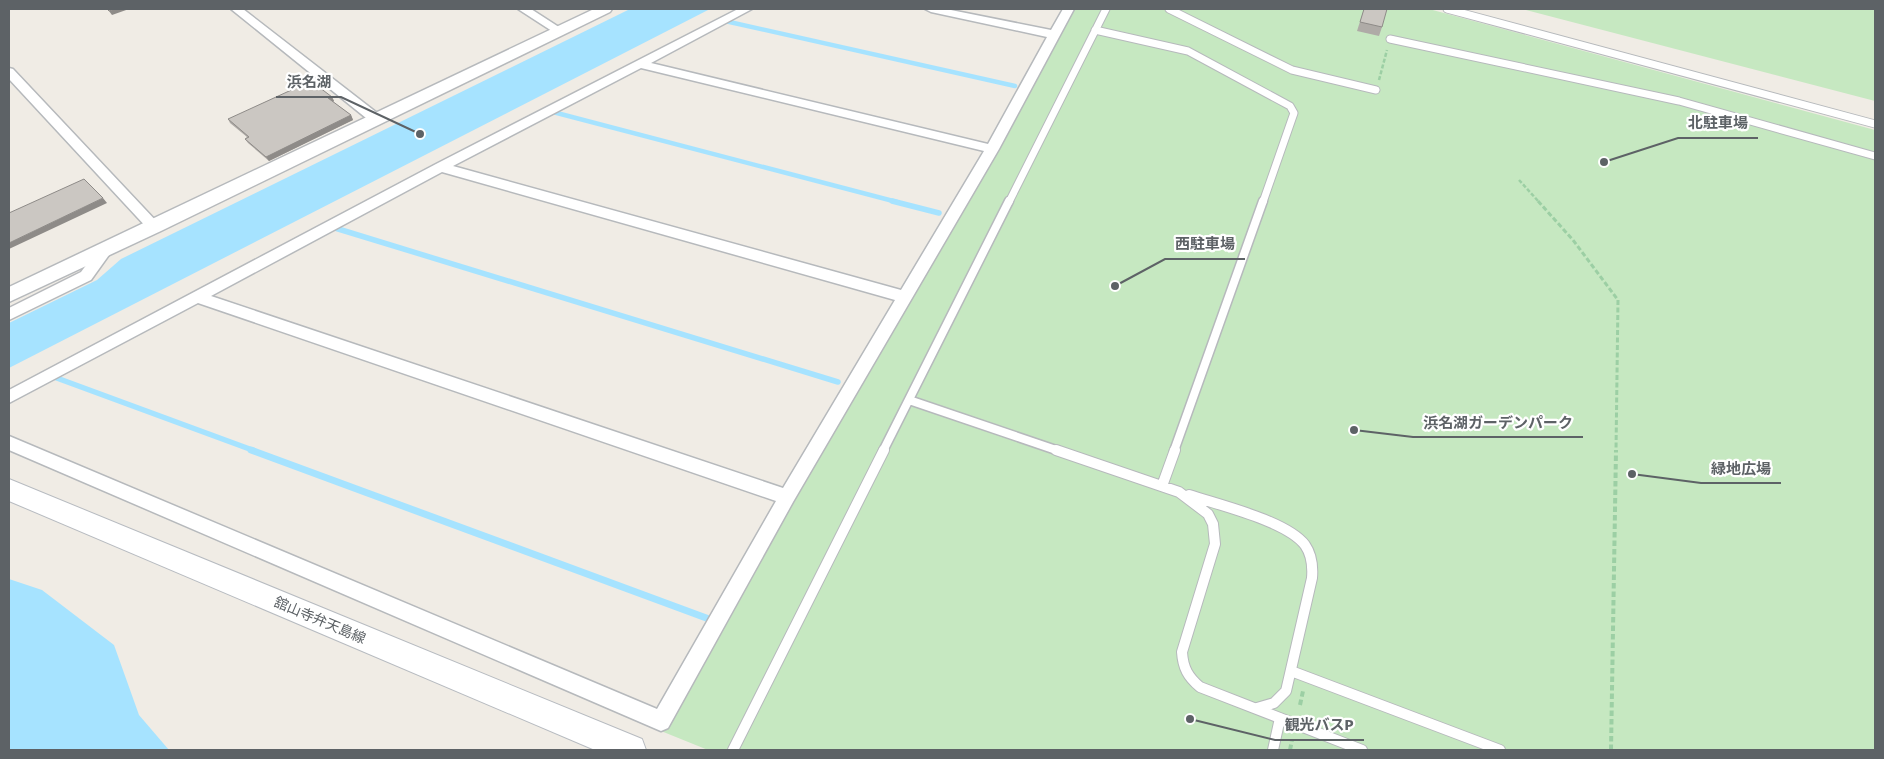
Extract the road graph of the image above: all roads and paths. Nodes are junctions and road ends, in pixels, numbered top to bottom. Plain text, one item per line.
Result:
1 (236, 9) edge
2 (524, 9) edge
3 (605, 9) edge
4 (746, 9) edge
5 (931, 9) edge
6 (1068, 9) edge
7 (1106, 9) edge
8 (1169, 9) edge
9 (1447, 9) edge
10 (1095, 30) junction
11 (559, 31) junction
12 (1052, 34) junction
13 (1390, 39) joint
14 (639, 64) junction
15 (9, 72) edge
16 (1376, 90) joint
17 (376, 119) junction
18 (1875, 124) edge
19 (992, 148) junction
20 (1875, 156) edge
21 (441, 167) junction
22 (1520, 180) dead end
23 (154, 227) junction
24 (107, 248) junction
25 (9, 294) edge
26 (197, 297) junction
27 (905, 297) junction
28 (9, 314) edge
29 (9, 397) edge
30 (909, 400) junction
31 (9, 442) edge
32 (1162, 486) junction
33 (9, 490) edge
34 (1179, 492) junction
35 (787, 497) junction
36 (1291, 671) junction
37 (1253, 708) junction
38 (1280, 718) junction
39 (1292, 740) dead end
40 (631, 750) edge
41 (733, 750) edge
42 (1273, 750) edge
43 (1290, 750) edge
44 (1362, 750) edge
45 (1500, 750) edge
46 (1611, 750) edge

1 - 17 street
2 - 11 street
3 - 11 street
4 - 14 street
5 - 12 street
6 - 12 street
7 - 10 lane
8 - 16 lane
9 - 18 lane
10 - 30 lane
10 - 32 lane
11 - 17 street
12 - 19 street
13 - 16 path
13 - 20 lane
14 - 19 street
14 - 21 street
15 - 23 street
17 - 23 street
19 - 27 street
21 - 26 street
21 - 27 street
22 - 46 path
23 - 24 street
24 - 25 street
24 - 28 street
26 - 29 street
26 - 35 street
27 - 35 street
30 - 32 lane
30 - 41 lane
31 - 35 street
32 - 34 lane
33 - 40 main road, 舘山寺弁天島線
34 - 36 lane
34 - 37 lane
36 - 37 lane
36 - 45 lane
37 - 38 lane
38 - 42 lane
38 - 44 lane
39 - 43 path

